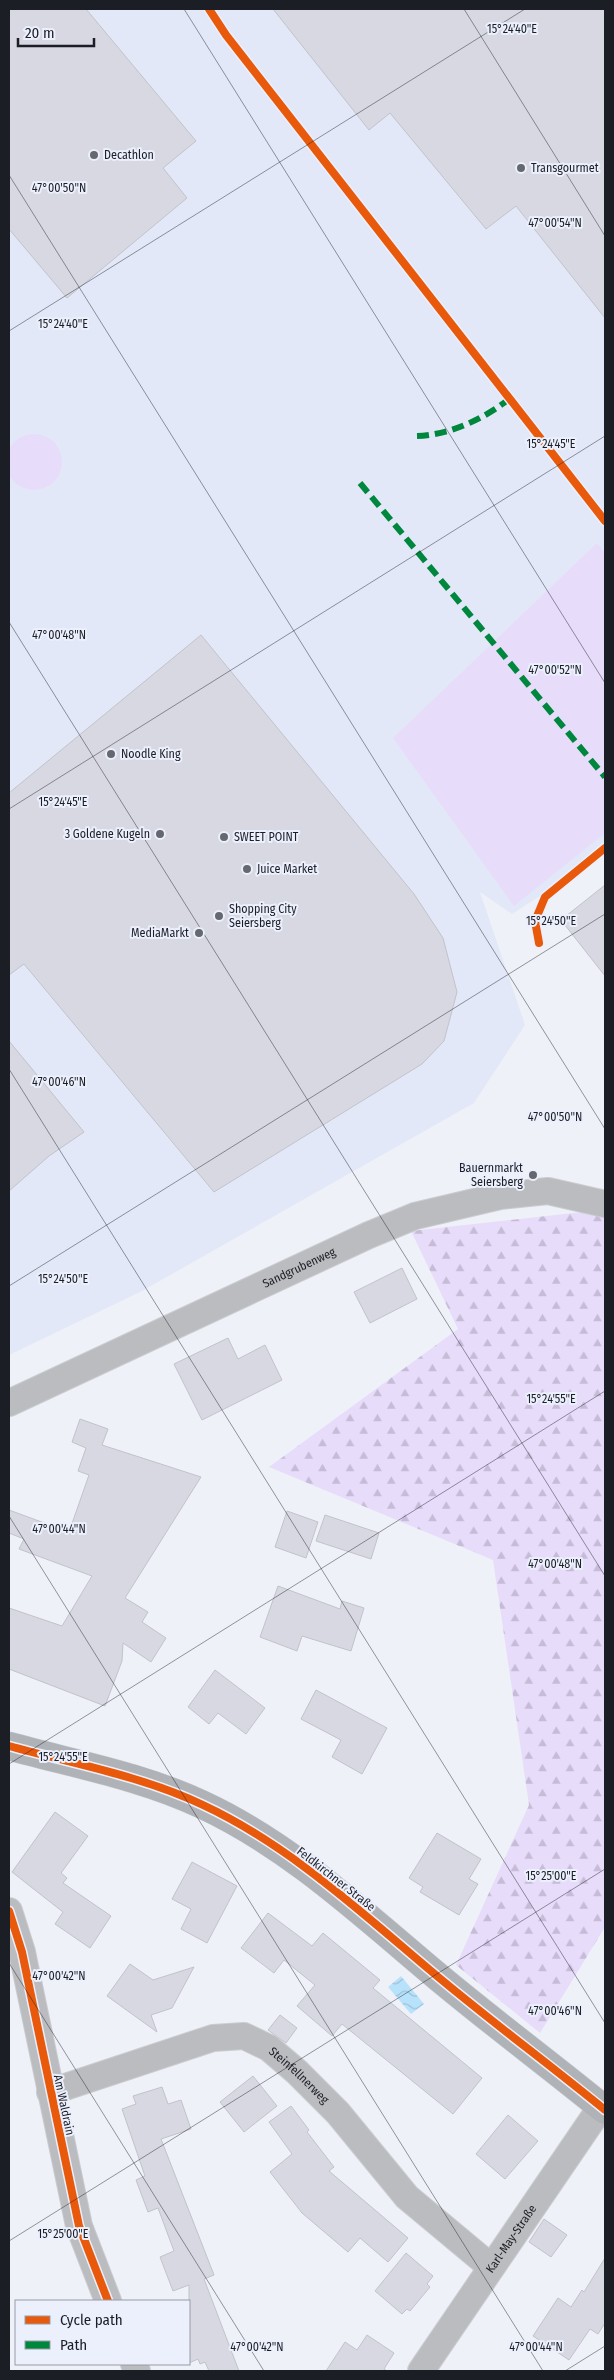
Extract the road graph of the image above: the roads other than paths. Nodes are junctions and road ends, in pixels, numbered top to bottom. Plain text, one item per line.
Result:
1 (605, 1204) edge
2 (9, 1403) edge
3 (9, 1746) edge
4 (9, 1911) edge
5 (50, 2092) junction
6 (603, 2109) edge
7 (491, 2267) junction
8 (108, 2300) edge
9 (420, 2371) edge

1 - 2 street, Sandgrubenweg
3 - 6 street, Feldkirchner Straße
4 - 5 street, Am Waldrain
5 - 7 street, Steinfellnerweg
5 - 8 street, Am Waldrain
6 - 7 street, Karl-May-Straße
7 - 9 street, Karl-May-Straße

